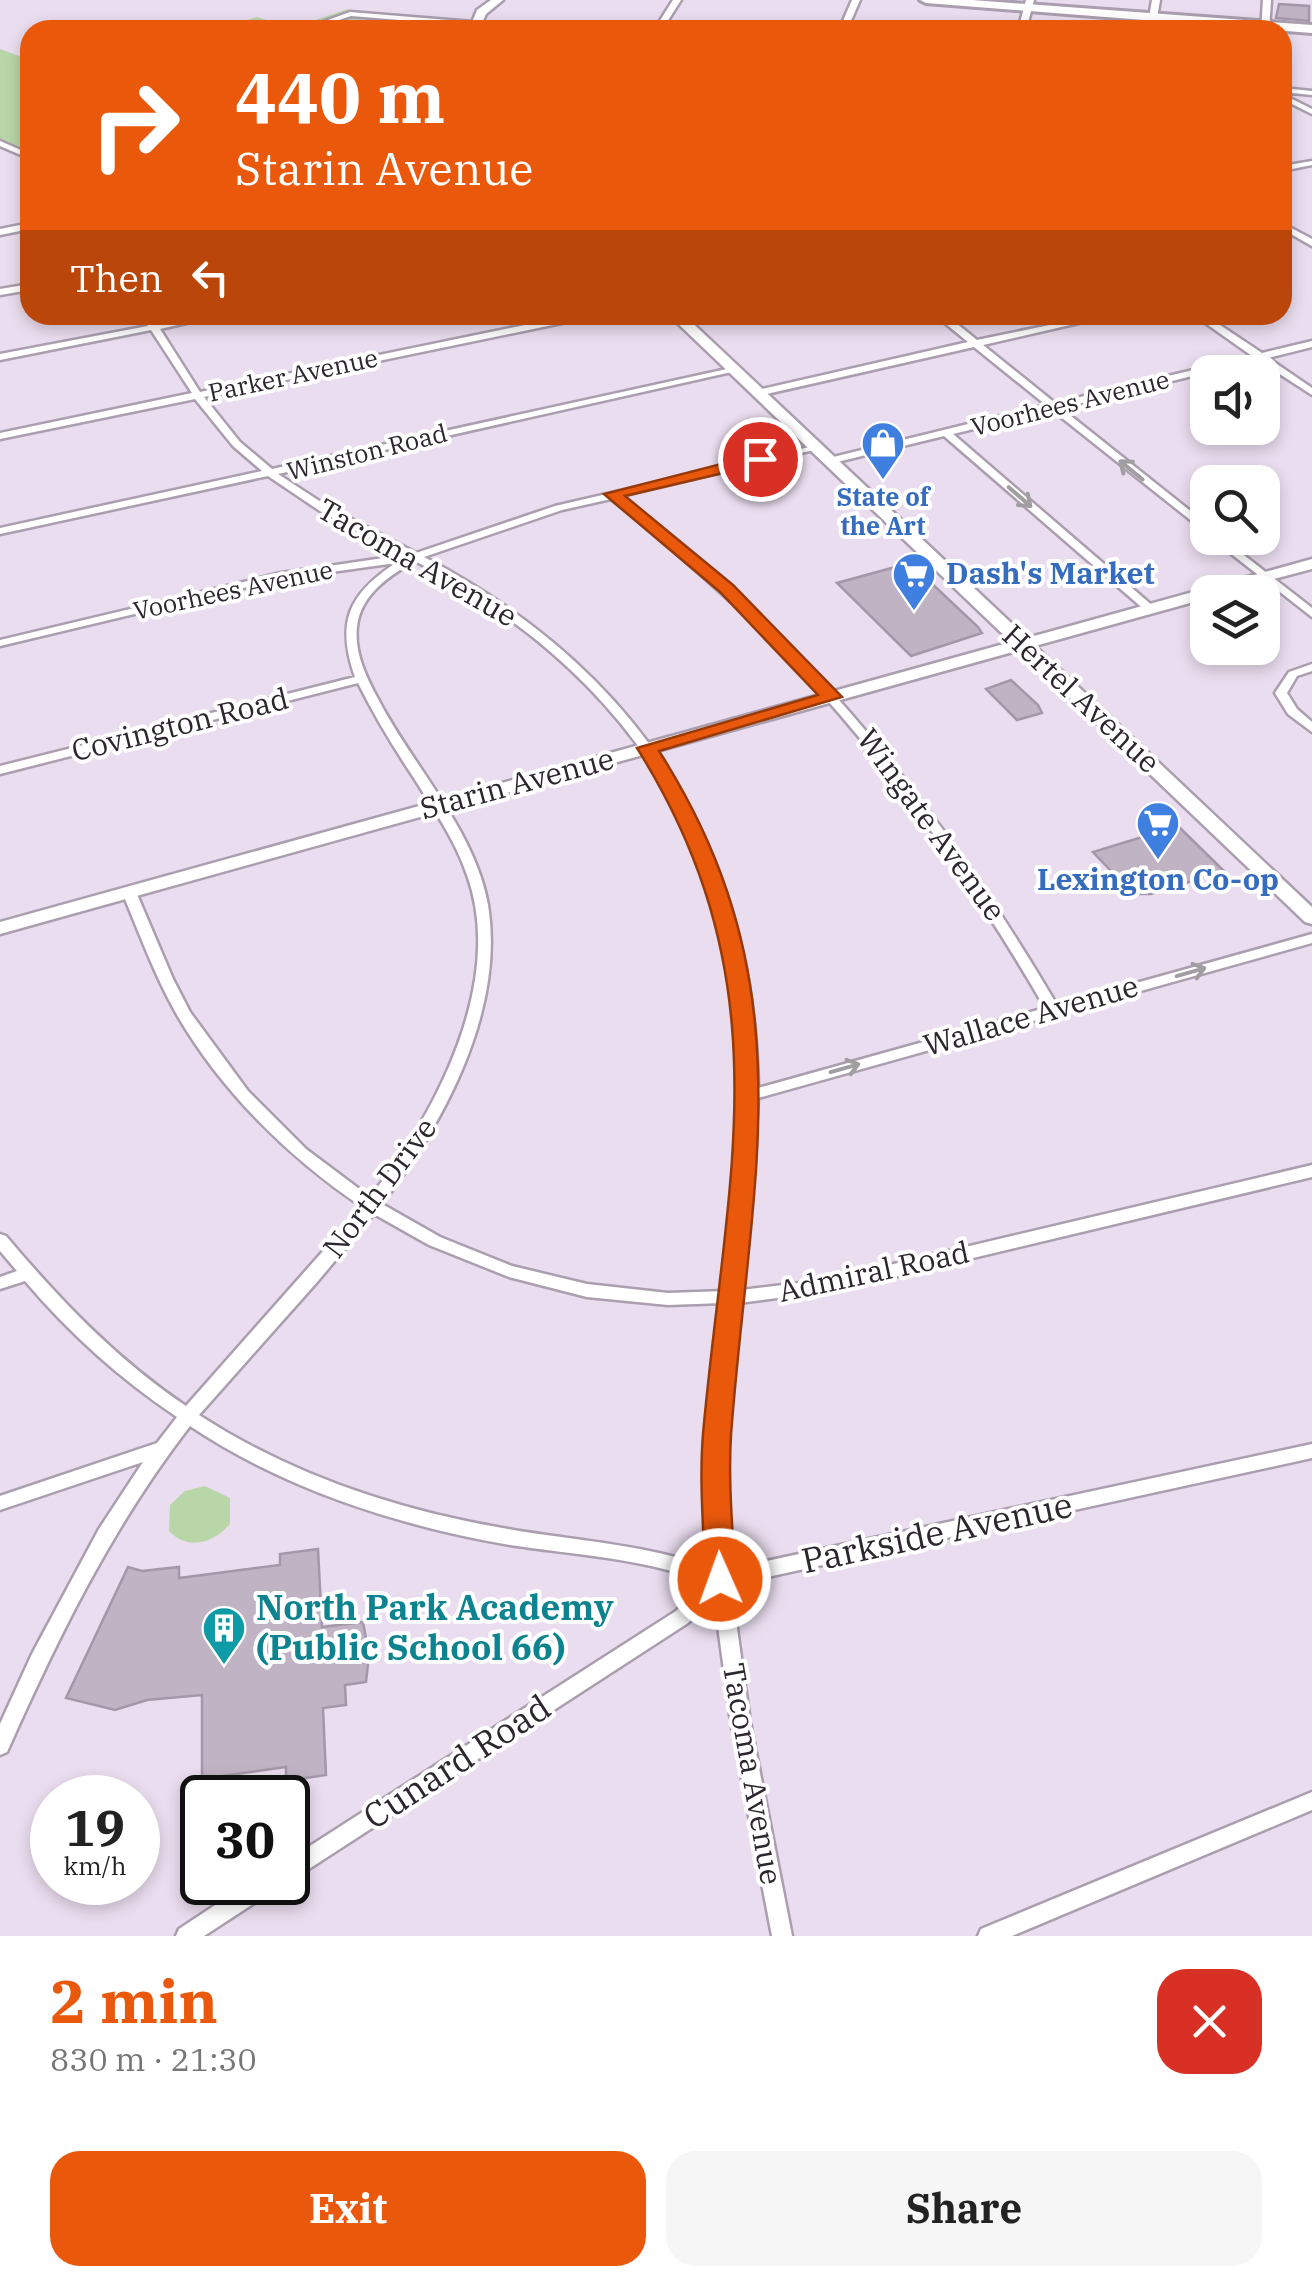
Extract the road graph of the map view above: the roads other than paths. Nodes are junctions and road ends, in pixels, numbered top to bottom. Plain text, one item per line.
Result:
1 (498, 0) edge
2 (926, 0) edge
3 (1156, 0) edge
4 (1029, 4) edge
5 (1152, 18) junction
6 (333, 20) edge
7 (407, 20) edge
8 (477, 20) edge
9 (1175, 20) edge
10 (164, 325) edge
11 (537, 325) edge
12 (686, 325) edge
13 (952, 325) edge
14 (1058, 325) edge
15 (1214, 325) edge
16 (154, 327) junction
17 (976, 344) junction
18 (1312, 344) edge
19 (1257, 355) edge
20 (1268, 355) edge
21 (0, 357) edge
22 (733, 370) junction
23 (1280, 370) edge
24 (1190, 374) edge
25 (1312, 392) edge
26 (758, 393) junction
27 (199, 394) junction
28 (1052, 407) junction
29 (946, 433) junction
30 (0, 436) edge
31 (814, 447) junction
32 (829, 461) junction
33 (274, 475) junction
34 (612, 494) junction
35 (1190, 517) edge
36 (0, 531) edge
37 (1237, 555) edge
38 (414, 558) junction
39 (1312, 564) edge
40 (1262, 575) edge
41 (1272, 575) edge
42 (1280, 589) edge
43 (1190, 598) edge
44 (1150, 609) junction
45 (1312, 614) edge
46 (0, 643) edge
47 (1022, 644) junction
48 (1312, 667) edge
49 (360, 679) junction
50 (832, 697) junction
51 (1312, 728) edge
52 (647, 748) junction
53 (0, 770) edge
54 (440, 804) junction
55 (129, 892) junction
56 (1312, 918) edge
57 (0, 928) edge
58 (1312, 938) edge
59 (1053, 1010) junction
60 (751, 1095) junction
61 (1312, 1171) edge
62 (370, 1207) junction
63 (0, 1240) edge
64 (26, 1274) junction
65 (0, 1282) edge
66 (730, 1298) junction
67 (187, 1416) junction
68 (162, 1448) junction
69 (1312, 1451) edge
70 (0, 1503) edge
71 (720, 1579) junction
72 (0, 1746) edge
73 (1312, 1802) edge
74 (310, 1857) edge
75 (234, 1905) edge
76 (186, 1936) edge
77 (782, 1936) edge
78 (988, 1936) edge

1 - 8 street
2 - 4 main road
3 - 5 street
4 - 5 main road
5 - 9 main road
6 - 7 street
10 - 16 street
11 - 27 street, Parker Avenue
12 - 22 street, Hertel Avenue
13 - 17 street
14 - 17 street
15 - 19 street
16 - 21 street
16 - 27 street, Tacoma Avenue
17 - 26 street
17 - 28 street
18 - 20 street, Voorhees Avenue
22 - 26 street, Hertel Avenue
22 - 33 street, Winston Road
23 - 25 street
24 - 28 street, Voorhees Avenue
26 - 31 street, Hertel Avenue
27 - 30 street, Parker Avenue
27 - 33 street, Tacoma Avenue
28 - 29 street, Voorhees Avenue
35 -> 28 street
29 - 32 street, Voorhees Avenue
29 -> 44 street
31 - 32 street, Hertel Avenue
31 - 34 street, Voorhees Avenue
32 - 47 street, Hertel Avenue
33 - 36 street, Winston Road
33 - 38 street, Tacoma Avenue
34 - 38 street, Voorhees Avenue
34 - 50 street, Wingate Avenue
37 - 40 street
38 - 46 street, Voorhees Avenue
38 - 49 street, North Drive
38 - 52 street, Tacoma Avenue
39 - 41 street, Starin Avenue
42 - 45 street
43 - 44 street, Starin Avenue
44 - 47 street, Starin Avenue
47 - 50 street, Starin Avenue
47 - 56 street, Hertel Avenue
48 - 51 street
49 - 53 street, Covington Road
49 - 54 street, North Drive
50 - 52 street, Starin Avenue
50 - 59 street, Wingate Avenue
52 - 54 street, Starin Avenue
52 - 60 street, Tacoma Avenue
54 - 55 street, Starin Avenue
54 - 62 street, North Drive
55 - 57 street, Starin Avenue
55 - 62 street, Admiral Road
59 -> 58 street, Wallace Avenue
60 -> 59 street, Wallace Avenue
60 - 66 street, Tacoma Avenue
61 - 66 street, Admiral Road
62 - 66 street, Admiral Road
62 - 67 street, North Drive
63 - 64 street
64 - 65 street
64 - 67 street
66 - 71 street, Tacoma Avenue
67 - 68 street, North Drive
67 - 71 street
68 - 70 street
68 - 72 street
69 - 71 street, Parkside Avenue
71 - 74 street, Cunard Road
71 - 77 street, Tacoma Avenue
73 - 78 street
75 - 76 street

